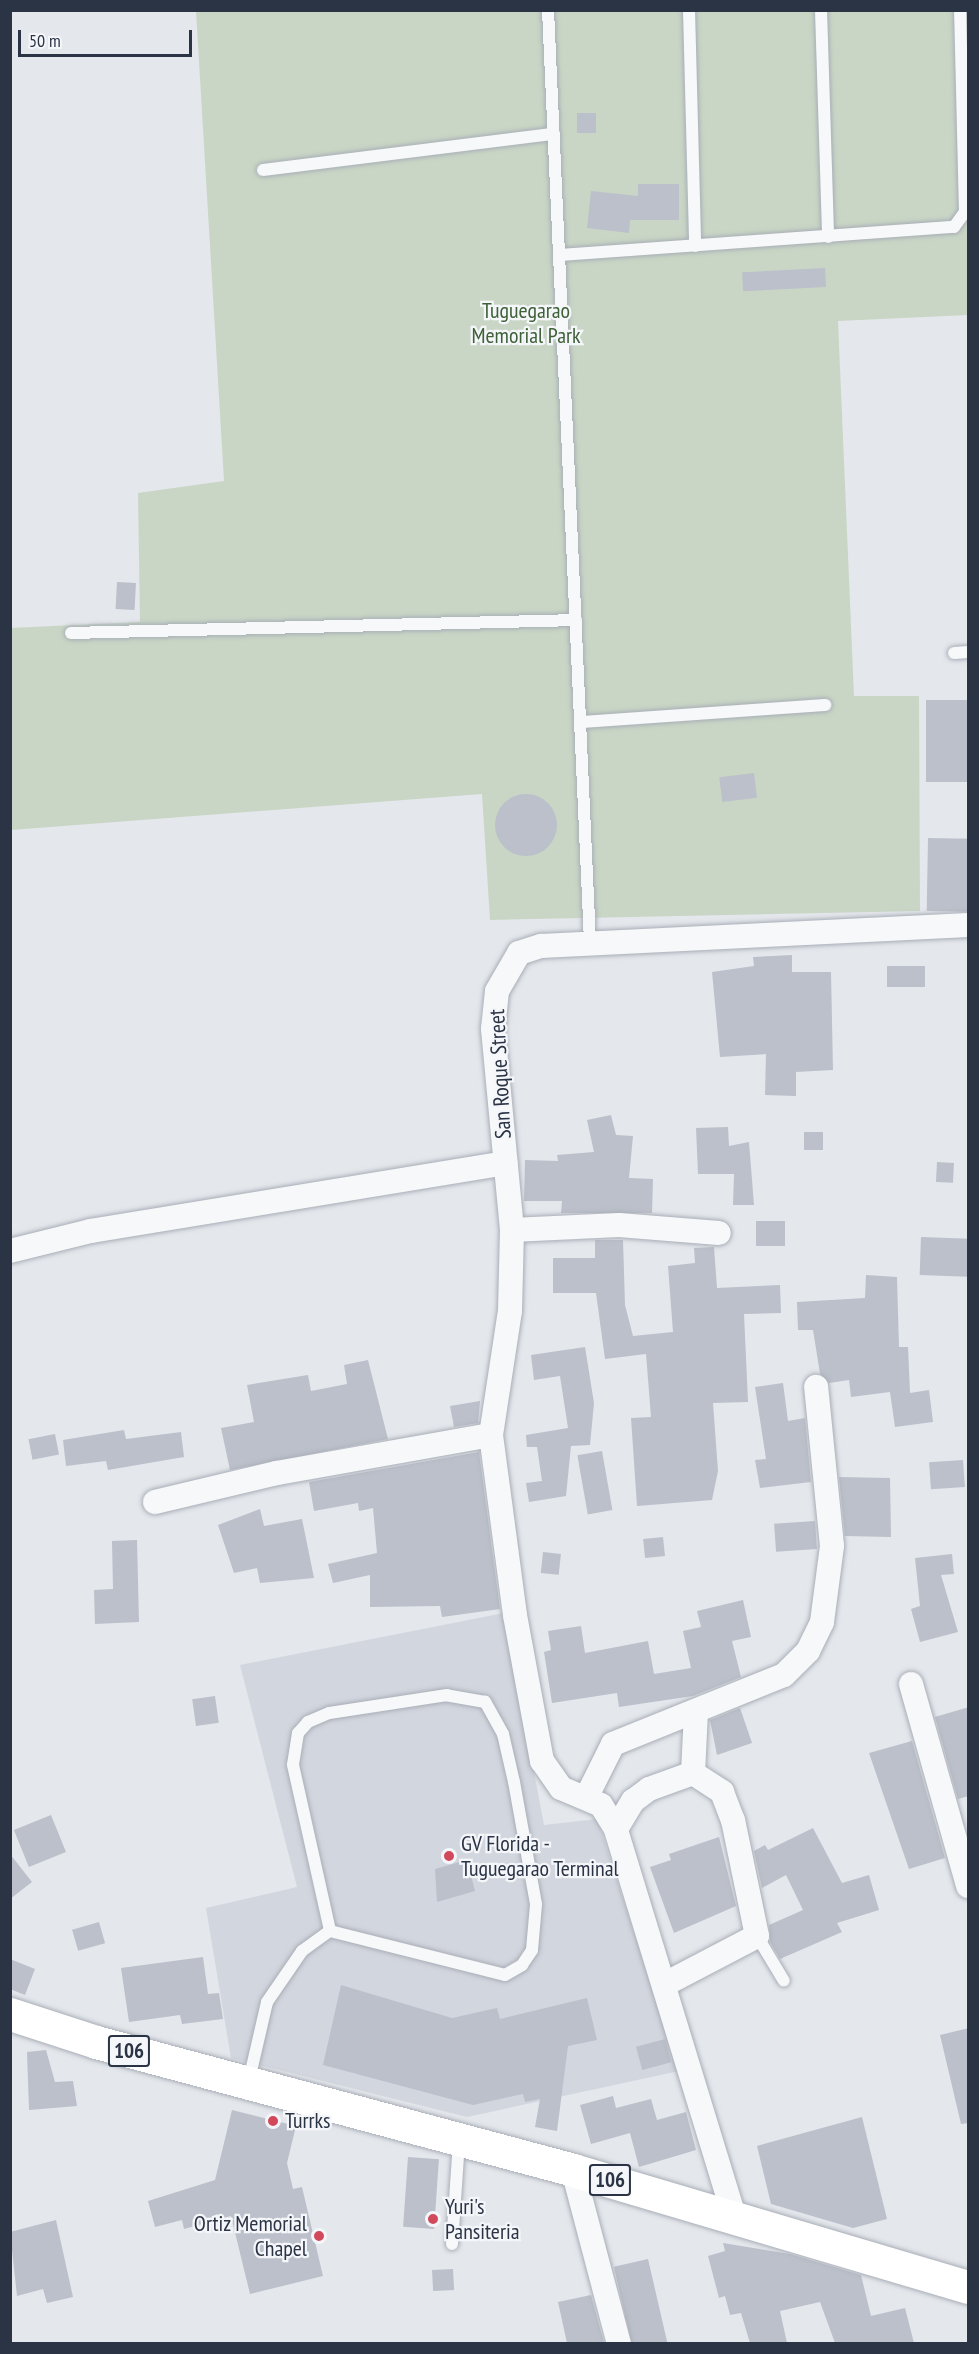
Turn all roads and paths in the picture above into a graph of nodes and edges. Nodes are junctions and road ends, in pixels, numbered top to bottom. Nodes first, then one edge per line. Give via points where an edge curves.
1 (548, 10) edge
2 (689, 10) edge
3 (821, 10) edge
4 (960, 10) edge
5 (554, 134) junction
6 (263, 170) dead end
7 (828, 237) junction
8 (695, 246) junction
9 (560, 255) junction
10 (576, 620) junction
11 (71, 633) dead end
12 (969, 652) edge
13 (954, 653) dead end
14 (825, 705) dead end
15 (581, 722) junction
16 (969, 925) edge
17 (590, 943) junction
18 (505, 1162) junction
19 (512, 1230) junction
20 (719, 1233) dead end
21 (10, 1251) edge
22 (816, 1388) dead end
23 (491, 1435) junction
24 (155, 1502) dead end
25 (911, 1684) dead end
26 (696, 1710) junction
27 (693, 1773) junction
28 (587, 1796) junction
29 (616, 1829) junction
30 (969, 1886) edge
31 (330, 1931) junction
32 (756, 1936) junction
33 (784, 1981) dead end
34 (667, 1983) junction
35 (10, 2014) edge
36 (249, 2084) junction
37 (459, 2141) junction
38 (573, 2170) junction
39 (734, 2216) junction
40 (452, 2244) dead end
41 (969, 2287) edge
42 (619, 2343) edge

1 - 5 lane
2 - 8 lane
3 - 7 lane
4 - 7 lane via 965,212 960,222 943,230
5 - 6 lane
5 - 9 lane
7 - 8 lane
8 - 9 lane
9 - 10 lane
10 - 11 lane
10 - 15 lane
12 - 13 lane
14 - 15 lane
15 - 17 lane
16 - 17 street, San Roque Street
17 - 18 street, San Roque Street via 519,953 497,992 493,1029
18 - 19 street, San Roque Street
18 - 21 street via 91,1231
19 - 20 street via 619,1225
19 - 23 street, San Roque Street via 510,1311
22 - 26 street via 832,1546 822,1622 808,1651 784,1675
23 - 24 street via 277,1473
23 - 28 street, San Roque Street via 515,1616 542,1761 561,1788
25 - 30 street
26 - 27 street
26 - 28 street via 613,1744
27 - 29 street via 650,1789 633,1801
27 - 32 street via 722,1792 743,1854
28 - 29 street via 602,1805
29 - 34 street
31 - 31 lane via 505,1975 522,1965 538,1931 536,1904 503,1734 485,1702 447,1695 341,1711 308,1722 298,1733 292,1750 294,1765
31 - 36 lane via 302,1951 267,2002
32 - 33 lane
32 - 34 street
34 - 39 street
35 - 36 highway, 106
36 - 37 highway, 106
37 - 38 highway, 106
37 - 40 lane
38 - 39 highway, 106
38 - 42 street
39 - 41 highway, 106

